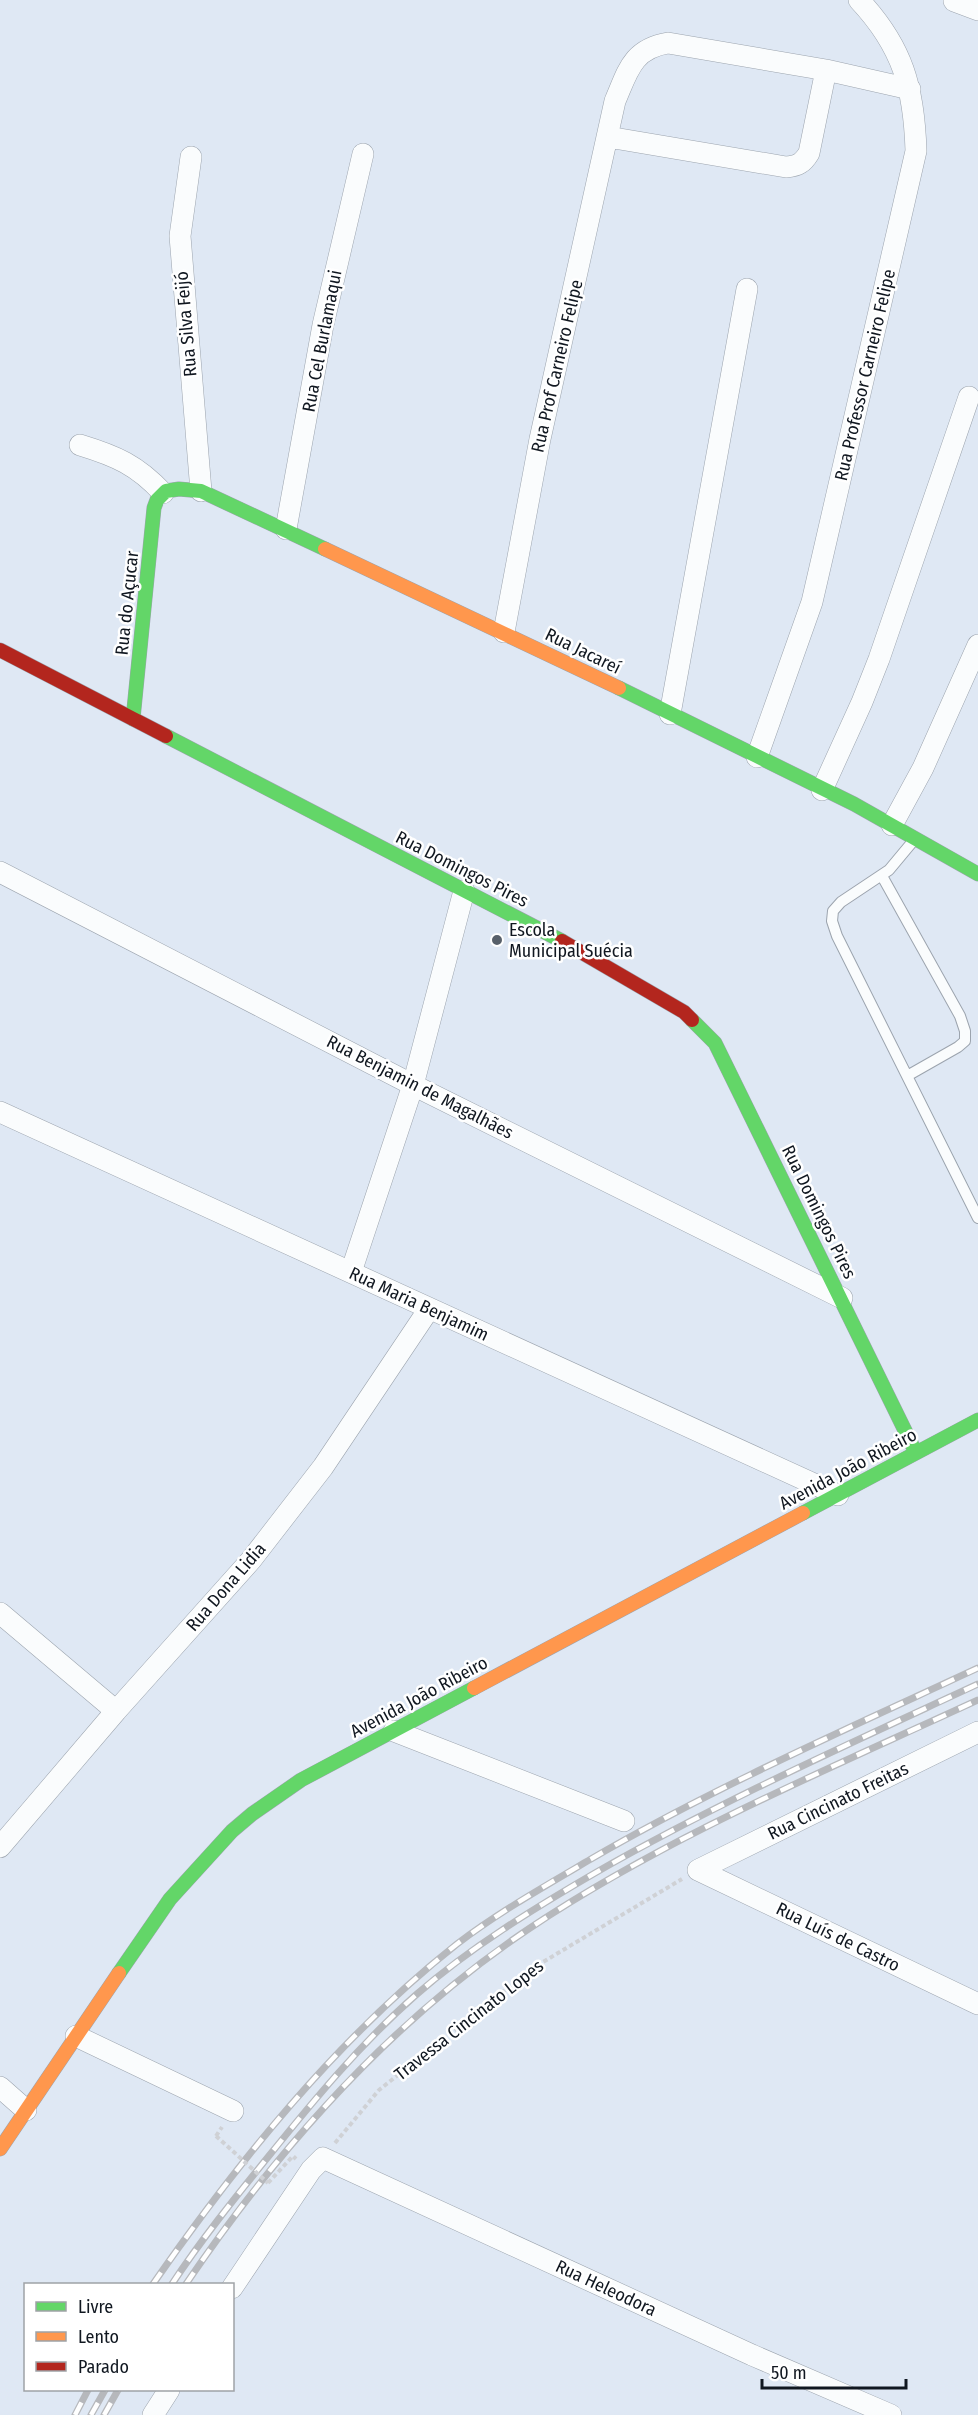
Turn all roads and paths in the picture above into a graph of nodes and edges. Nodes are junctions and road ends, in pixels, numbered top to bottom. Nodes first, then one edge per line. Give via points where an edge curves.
1 (859, 0) edge
2 (954, 1) edge
3 (978, 10) edge
4 (826, 70) junction
5 (910, 89) junction
6 (609, 137) junction
7 (363, 154) dead end
8 (191, 157) dead end
9 (747, 289) dead end
10 (969, 397) dead end
11 (80, 445) dead end
12 (201, 491) junction
13 (163, 493) junction
14 (286, 529) junction
15 (504, 633) junction
16 (978, 645) edge
17 (0, 650) edge
18 (670, 714) junction
19 (133, 719) junction
20 (757, 757) junction
21 (822, 790) junction
22 (892, 825) junction
23 (916, 838) junction
24 (0, 872) edge
25 (978, 874) edge
26 (882, 876) junction
27 (464, 891) junction
28 (907, 1076) junction
29 (413, 1085) junction
30 (0, 1112) edge
31 (978, 1218) edge
32 (351, 1272) junction
33 (842, 1298) junction
34 (429, 1310) junction
35 (978, 1420) edge
36 (916, 1453) junction
37 (838, 1495) junction
38 (0, 1613) edge
39 (116, 1711) junction
40 (394, 1731) junction
41 (978, 1732) edge
42 (624, 1821) dead end
43 (0, 1847) edge
44 (698, 1870) junction
45 (978, 2004) edge
46 (76, 2036) junction
47 (0, 2087) edge
48 (26, 2110) junction
49 (233, 2111) dead end
50 (216, 2136) dead end
51 (0, 2149) edge
52 (323, 2158) junction
53 (268, 2183) dead end
54 (234, 2285) edge
55 (168, 2391) edge
56 (153, 2415) edge
57 (891, 2415) edge

1 - 5 street, Rua Professor Carneiro Felipe via 896,49
2 - 3 street
4 - 5 street, Rua Prof Carneiro Felipe
4 - 6 street, Rua Prof Carneiro Felipe via 668,43 652,46 631,64 615,101
4 - 6 street via 809,153 796,166
5 - 20 street, Rua Professor Carneiro Felipe via 916,151 910,186 812,602
6 - 15 street, Rua Prof Carneiro Felipe via 540,439
7 - 14 street, Rua Cel Burlamaqui via 323,325
8 - 12 street, Rua Silva Feijó via 180,236
9 - 18 street
10 - 21 street via 879,659
11 - 13 street via 127,462
12 - 13 street, Rua Jacareí via 173,489
12 - 14 street, Rua Jacareí
13 - 19 street, Rua do Açucar via 154,508
14 - 15 street, Rua Jacareí
15 - 18 street, Rua Jacareí
16 - 22 street
17 - 19 street, Rua Domingos Pires
18 - 20 street, Rua Jacareí
19 - 27 street, Rua Domingos Pires
20 - 21 street, Rua Jacareí
21 - 22 street, Rua Jacareí
22 - 23 street, Rua Jacareí
23 - 25 street, Rua Jacareí
23 - 26 lane
24 - 29 street, Rua Benjamin de Magalhães
26 - 28 lane via 841,902 833,911 832,921
26 - 28 lane via 965,1031 965,1041 958,1047
27 - 29 street
27 - 33 street, Rua Domingos Pires via 589,955 684,1012 715,1043
28 - 31 lane
29 - 32 street
29 - 33 street, Rua Benjamin de Magalhães
30 - 32 street, Rua Maria Benjamim
32 - 34 street, Rua Maria Benjamim
33 - 36 street, Rua Domingos Pires
34 - 37 street, Rua Maria Benjamim
34 - 39 street, Rua Dona Lidia via 292,1508 251,1560
35 - 36 street, Avenida João Ribeiro
36 - 37 street, Avenida João Ribeiro
37 - 40 street, Avenida João Ribeiro
38 - 39 street
39 - 43 street, Rua Dona Lidia
40 - 42 street
40 - 46 street, Avenida João Ribeiro via 294,1785 232,1831 170,1899
41 - 44 street, Rua Cincinato Freitas
44 - 45 street, Rua Luís de Castro
44 - 52 path, Travessa Cincinato Lopes via 533,1968 379,2090
46 - 48 street, Avenida João Ribeiro
46 - 49 street
47 - 48 street
48 - 51 street, Avenida João Ribeiro
50 - 53 path, bridge
52 - 54 street
52 - 57 street, Rua Heleodora
55 - 56 street

